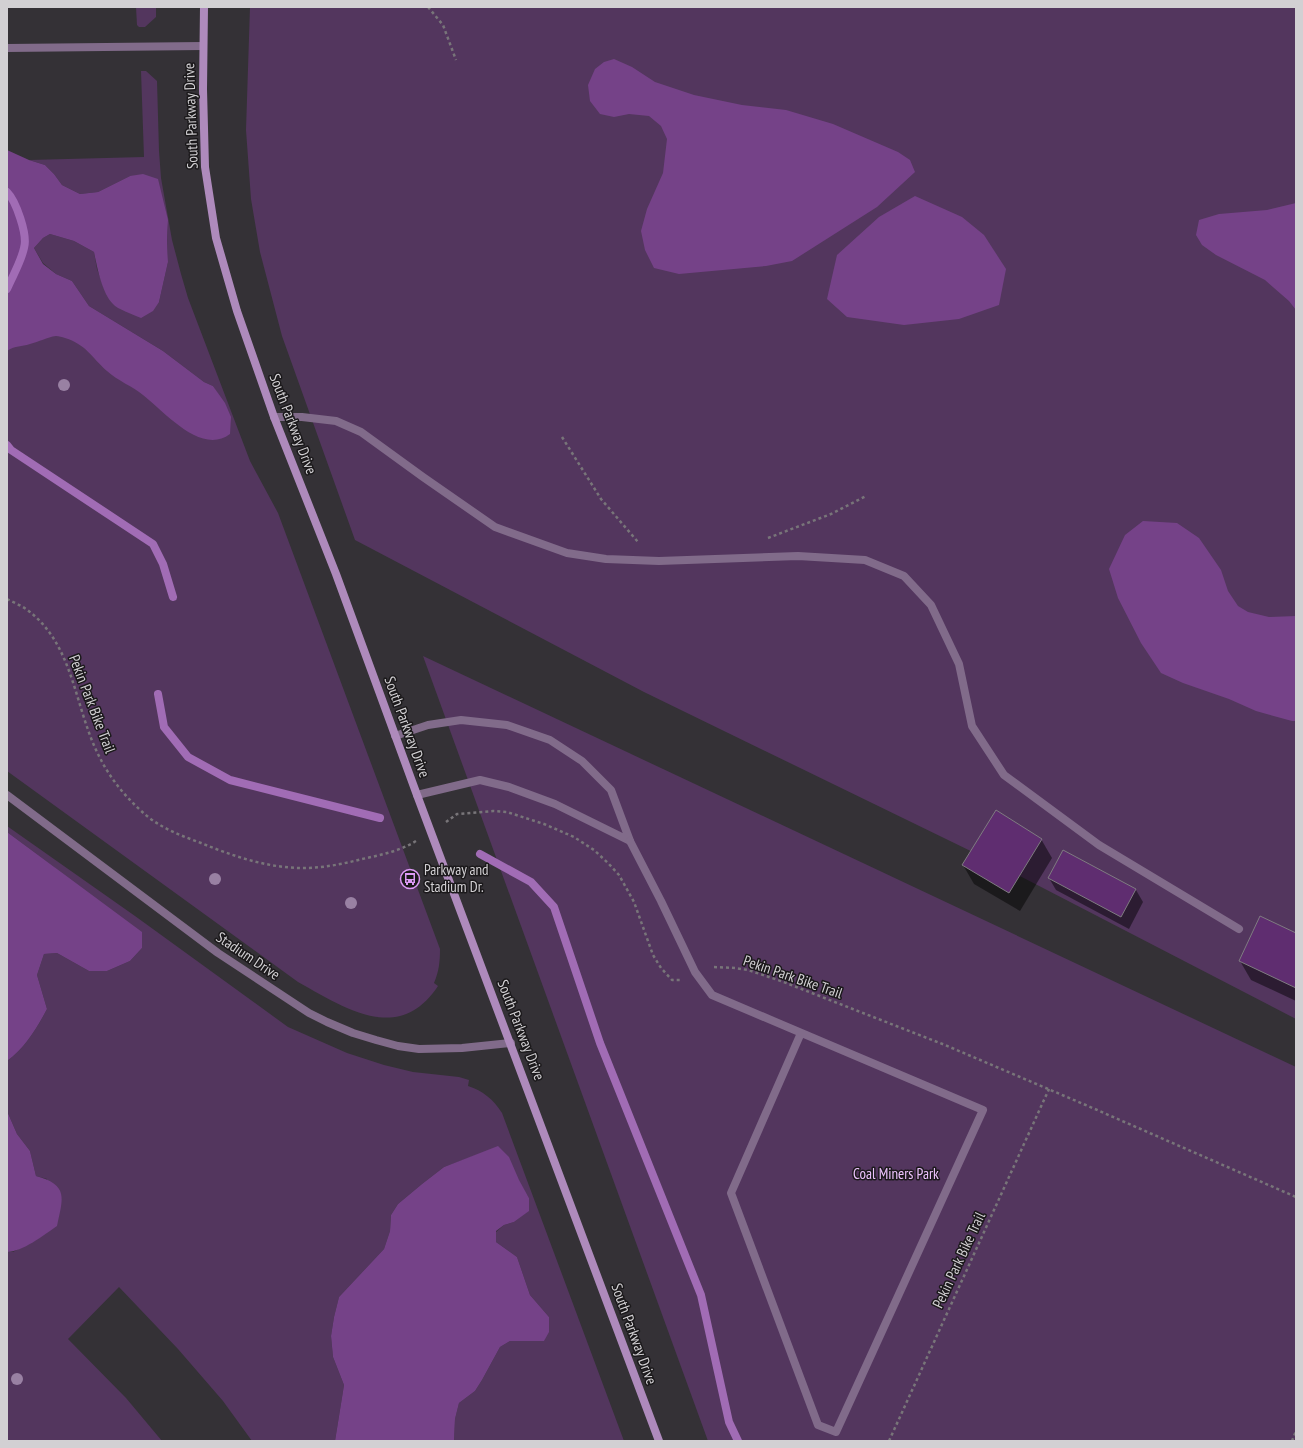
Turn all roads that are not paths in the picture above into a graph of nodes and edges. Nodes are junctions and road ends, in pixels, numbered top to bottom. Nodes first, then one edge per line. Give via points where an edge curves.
1 (204, 7) edge
2 (203, 46) junction
3 (7, 48) edge
4 (274, 417) junction
5 (395, 736) junction
6 (7, 795) edge
7 (417, 795) junction
8 (630, 841) junction
9 (1239, 929) dead end
10 (801, 1033) junction
11 (510, 1043) junction
12 (659, 1441) edge

1 - 2 main road, South Parkway Drive
2 - 3 street
2 - 4 main road, South Parkway Drive via 205,167 216,238 237,311
4 - 5 main road, South Parkway Drive via 336,574
4 - 9 street via 336,421 361,432 495,527 566,553 606,559 659,561 798,556 865,560 904,576 931,605 959,664 972,726 1004,775 1099,845
5 - 7 main road, South Parkway Drive
5 - 8 street via 428,725 461,720 507,725 550,740 582,761 611,790
6 - 11 street, Stadium Drive via 218,953 309,1013 327,1022 376,1040 418,1049
7 - 8 street via 480,780 509,787 555,804
7 - 11 main road, South Parkway Drive
8 - 10 street via 695,972 712,995
10 - 10 street via 731,1193 818,1425 836,1432 983,1110
11 - 12 main road, South Parkway Drive

